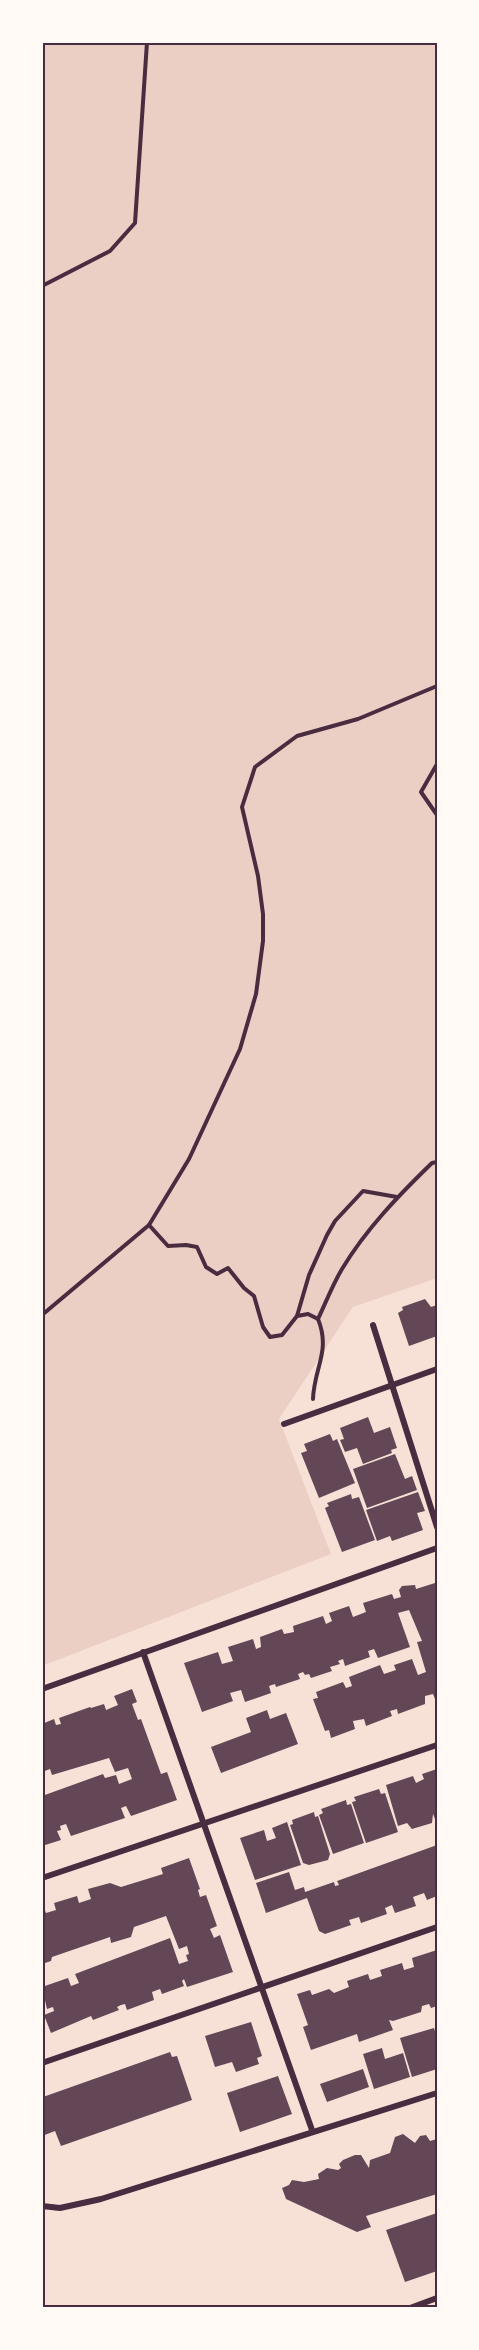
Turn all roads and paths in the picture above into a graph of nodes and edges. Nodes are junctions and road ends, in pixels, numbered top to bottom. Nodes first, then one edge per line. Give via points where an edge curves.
1 (147, 42) edge
2 (42, 286) edge
3 (437, 687) edge
4 (437, 764) edge
5 (437, 815) edge
6 (437, 1162) edge
7 (398, 1197) junction
8 (149, 1225) junction
9 (42, 1315) edge
10 (297, 1316) junction
11 (318, 1319) junction
12 (373, 1325) dead end
13 (437, 1369) edge
14 (392, 1384) junction
15 (314, 1413) junction
16 (284, 1424) dead end
17 (437, 1527) edge
18 (437, 1548) edge
19 (143, 1652) junction
20 (42, 1689) edge
21 (437, 1745) edge
22 (203, 1823) junction
23 (42, 1878) edge
24 (437, 1927) edge
25 (261, 1986) junction
26 (42, 2062) edge
27 (437, 2093) edge
28 (312, 2130) junction
29 (42, 2206) edge
30 (437, 2298) edge
31 (410, 2308) edge

1 - 2 path via 135,223 110,251
3 - 8 path via 358,719 297,736 255,767 242,807 263,914 255,994 240,1049 189,1160
4 - 5 path via 421,792
6 - 7 path
7 - 10 path via 363,1191 335,1221 309,1275
7 - 11 path via 342,1269
8 - 9 path
8 - 10 path via 168,1246 197,1247 206,1267 217,1274 228,1268 254,1296 270,1337 282,1335
10 - 11 path via 308,1314
11 - 15 path via 324,1334 313,1395
12 - 14 street
13 - 14 street
14 - 15 street
14 - 17 street
15 - 16 street
18 - 19 street
19 - 20 street
19 - 22 street
21 - 22 street
22 - 23 street
22 - 25 street
24 - 25 street
25 - 26 street
25 - 28 street
27 - 28 street
28 - 29 street via 101,2199 60,2208
30 - 31 street

